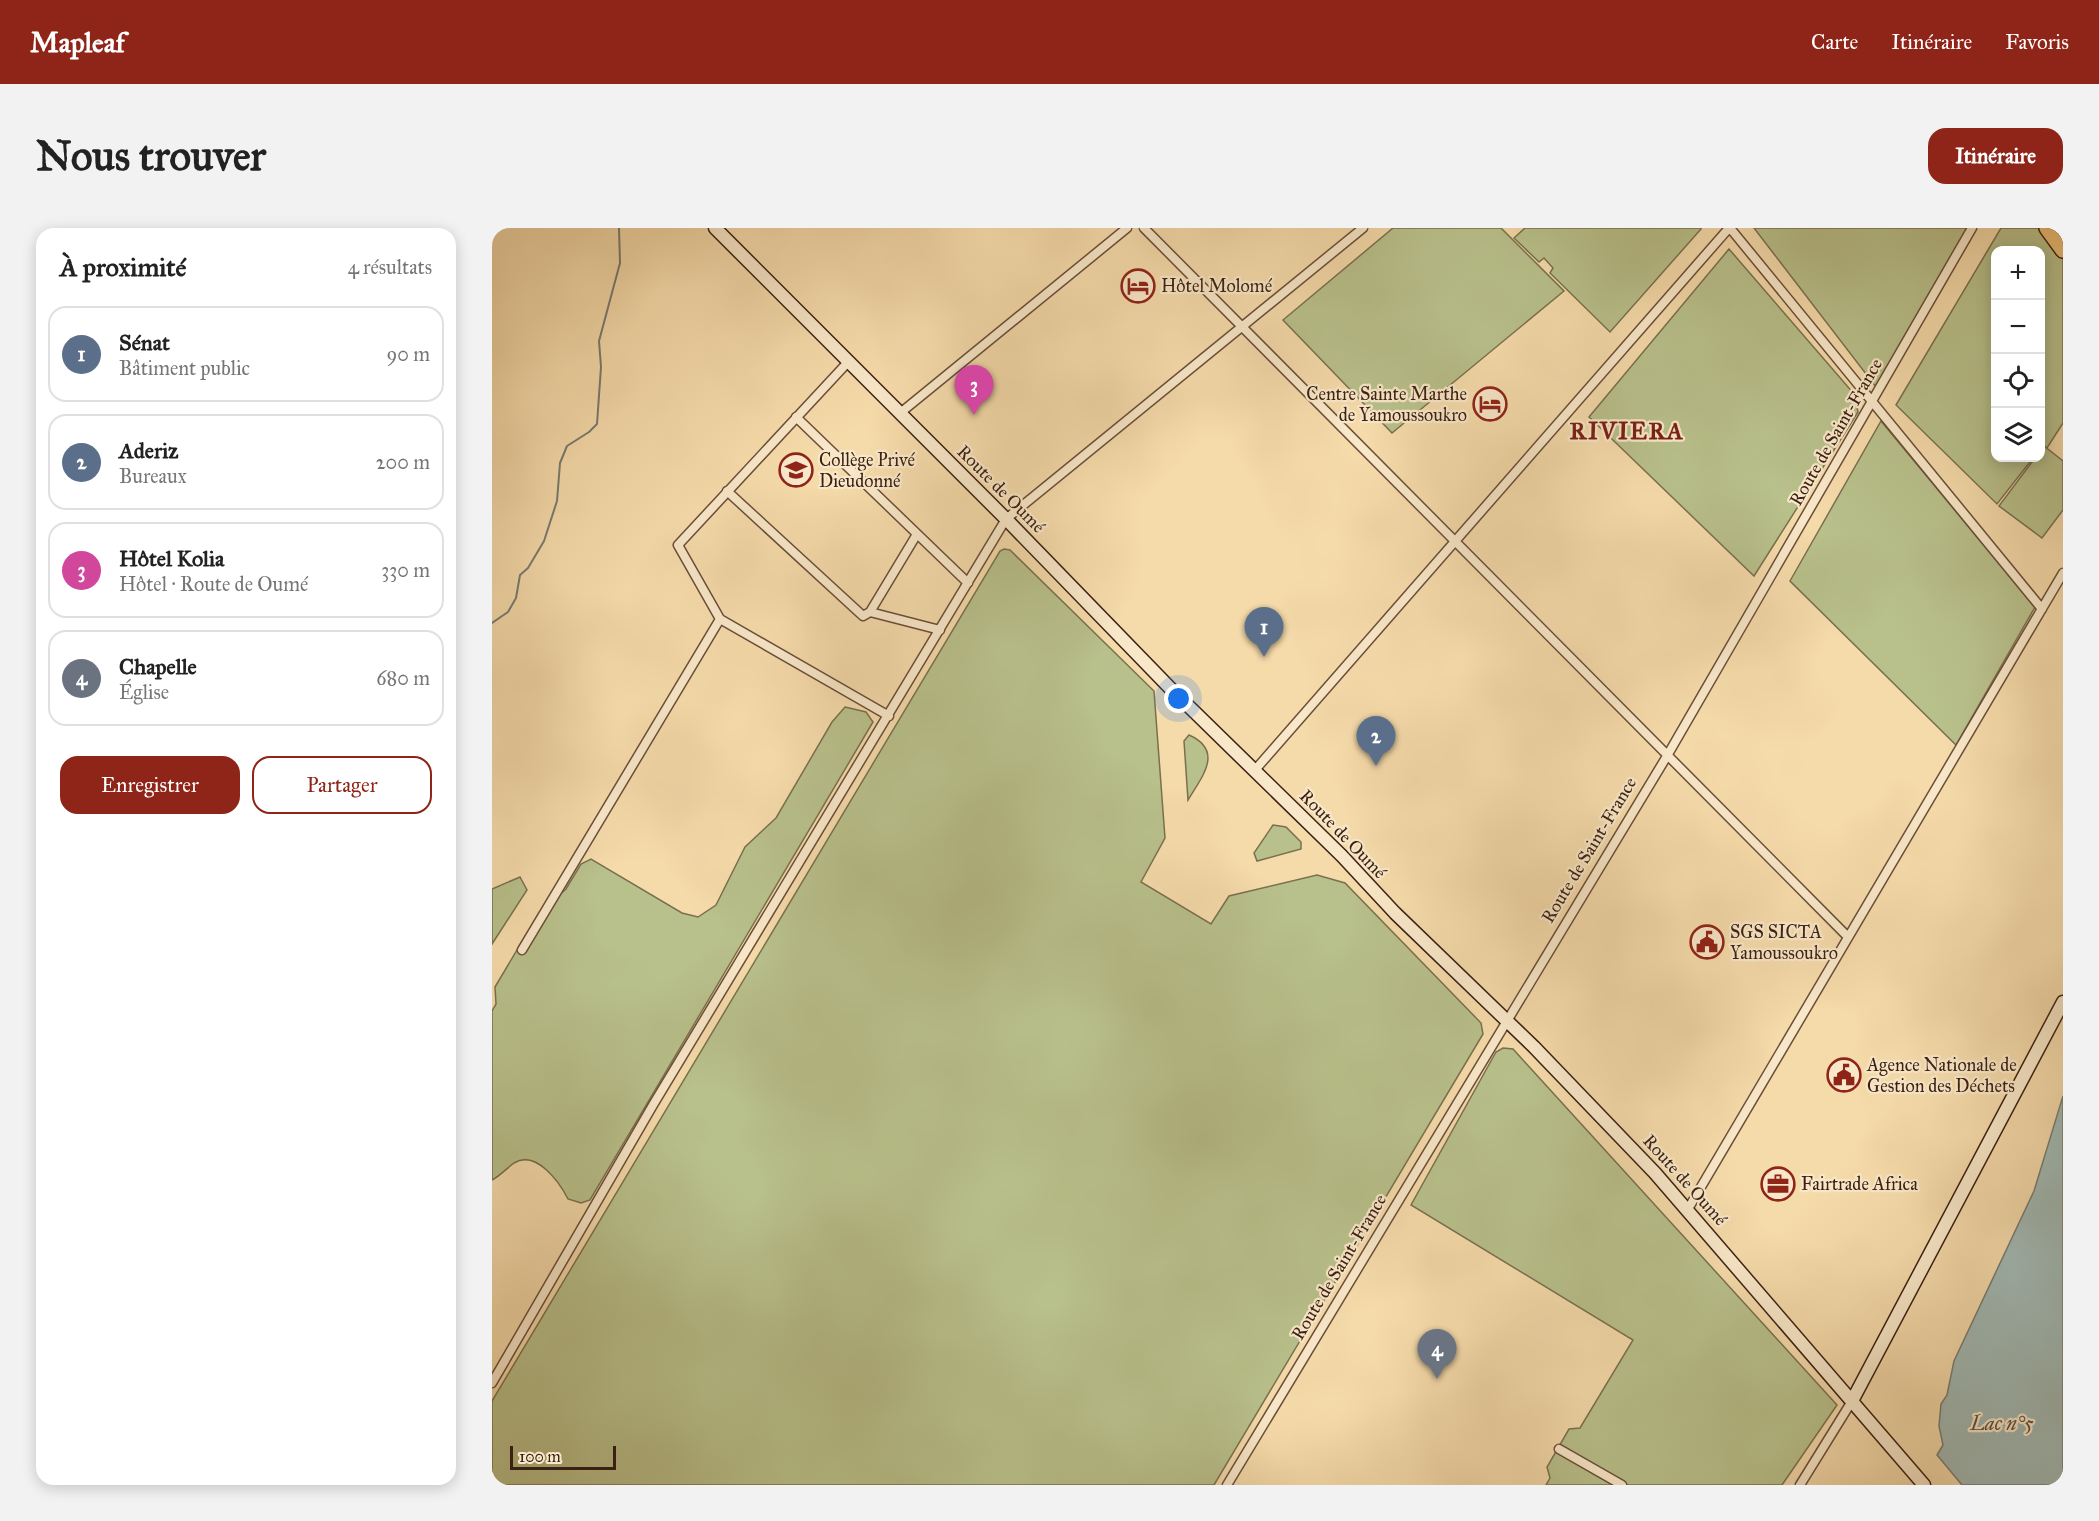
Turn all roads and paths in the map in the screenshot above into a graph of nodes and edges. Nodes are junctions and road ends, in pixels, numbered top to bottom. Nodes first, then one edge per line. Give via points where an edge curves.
1 (715, 228) edge
2 (1127, 228) edge
3 (1144, 228) edge
4 (1363, 228) edge
5 (1730, 228) edge
6 (1972, 228) edge
7 (2047, 228) edge
8 (2063, 250) edge
9 (1243, 327) junction
10 (849, 361) junction
11 (1873, 403) junction
12 (899, 414) junction
13 (796, 417) junction
14 (727, 490) junction
15 (1006, 519) junction
16 (917, 534) junction
17 (1456, 542) junction
18 (2063, 573) edge
19 (968, 583) junction
20 (2042, 609) junction
21 (870, 612) junction
22 (720, 619) junction
23 (940, 630) junction
24 (889, 716) junction
25 (1667, 756) junction
26 (1255, 770) junction
27 (1848, 937) junction
28 (522, 950) dead end
29 (2063, 1002) edge
30 (1506, 1019) junction
31 (1688, 1209) junction
32 (492, 1383) edge
33 (1852, 1401) junction
34 (1559, 1449) dead end
35 (1227, 1485) edge
36 (1622, 1485) edge
37 (1800, 1485) edge
38 (1924, 1485) edge

1 - 10 main road, Route de Oumé
2 - 12 street
3 - 9 street
4 - 9 street
5 - 11 street
5 - 17 street
6 - 11 street, Route de Saint-France
7 - 8 highway
9 - 15 street
9 - 17 street
10 - 12 main road, Route de Oumé
10 - 13 street
11 - 20 street
11 - 25 street, Route de Saint-France
12 - 15 main road, Route de Oumé
13 - 14 street
13 - 16 street
14 - 21 street via 863,616
14 - 22 street via 678,545
15 - 19 street
15 - 26 main road, Route de Oumé
16 - 19 street
16 - 21 street
17 - 25 street
17 - 26 street
18 - 20 street
19 - 23 street
20 - 27 street
21 - 23 street
22 - 24 street
22 - 28 street
23 - 24 street
24 - 32 street via 653,1105
25 - 27 street
25 - 30 street, Route de Saint-France
26 - 30 main road, Route de Oumé
27 - 31 street
29 - 33 main road
30 - 31 main road, Route de Oumé
30 - 35 street, Route de Saint-France
31 - 33 main road, Route de Oumé
33 - 37 street
33 - 38 main road, Route de Oumé
34 - 36 street

